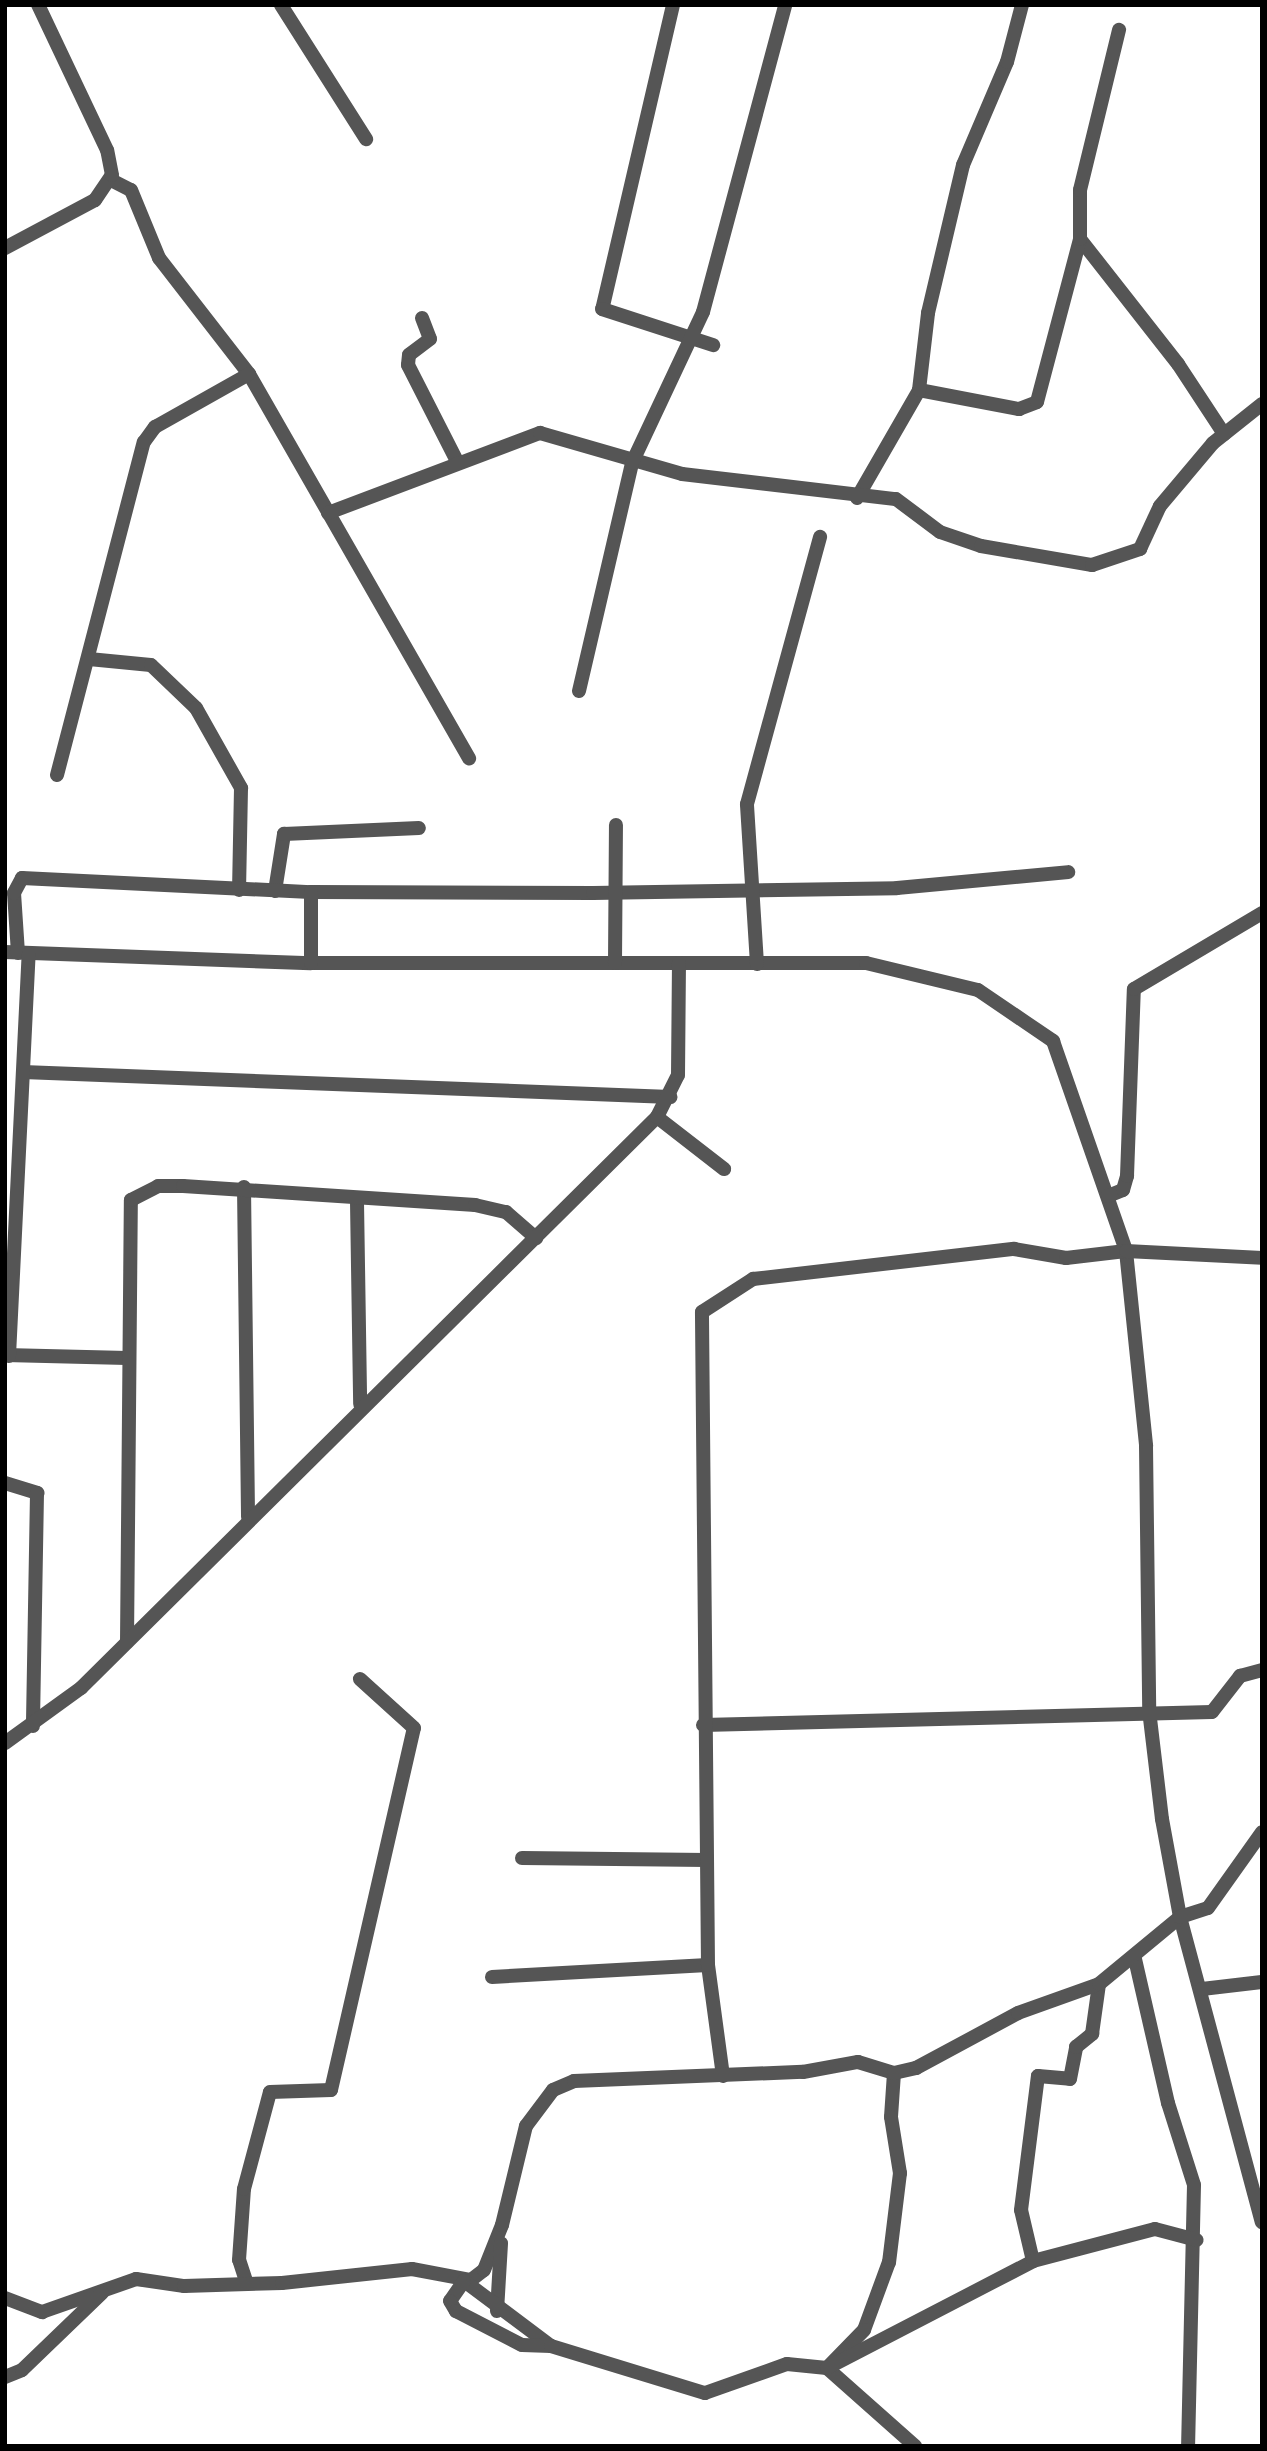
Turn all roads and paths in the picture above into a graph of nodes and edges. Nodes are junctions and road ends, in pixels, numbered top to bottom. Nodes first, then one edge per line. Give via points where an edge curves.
1 (38, 5) edge
2 (281, 5) edge
3 (673, 5) edge
4 (785, 5) edge
5 (1022, 5) edge
6 (1119, 30) dead end
7 (366, 139) dead end
8 (111, 180) junction
9 (1080, 239) junction
10 (5, 248) edge
11 (422, 318) dead end
12 (691, 339) junction
13 (713, 345) dead end
14 (249, 374) junction
15 (919, 390) junction
16 (1262, 404) edge
17 (1224, 434) junction
18 (457, 461) junction
19 (632, 463) junction
20 (856, 498) junction
21 (328, 513) junction
22 (820, 537) dead end
23 (89, 659) junction
24 (579, 691) dead end
25 (469, 758) dead end
26 (57, 775) dead end
27 (616, 825) dead end
28 (419, 828) dead end
29 (1068, 872) dead end
30 (750, 887) junction
31 (239, 890) junction
32 (275, 891) junction
33 (311, 892) junction
34 (614, 892) junction
35 (1262, 914) edge
36 (17, 953) edge
37 (310, 963) junction
38 (615, 963) junction
39 (678, 963) junction
40 (758, 964) junction
41 (23, 1072) junction
42 (671, 1097) junction
43 (657, 1117) junction
44 (724, 1169) dead end
45 (244, 1187) junction
46 (1108, 1196) junction
47 (357, 1202) junction
48 (536, 1238) junction
49 (1126, 1251) junction
50 (1262, 1258) edge
51 (7, 1355) edge
52 (127, 1358) junction
53 (360, 1404) junction
54 (5, 1483) edge
55 (248, 1517) junction
56 (127, 1642) junction
57 (1262, 1670) edge
58 (360, 1679) dead end
59 (1149, 1710) junction
60 (703, 1725) junction
61 (33, 1726) junction
62 (5, 1743) edge
63 (1262, 1832) edge
64 (522, 1857) dead end
65 (707, 1860) junction
66 (1180, 1917) junction
67 (1135, 1959) junction
68 (708, 1965) junction
69 (492, 1977) dead end
70 (1262, 1982) edge
71 (1099, 1984) junction
72 (1202, 1989) junction
73 (894, 2074) junction
74 (723, 2076) junction
75 (1262, 2222) edge
76 (502, 2225) junction
77 (1197, 2240) junction
78 (1033, 2261) junction
79 (246, 2281) junction
80 (464, 2281) junction
81 (106, 2290) junction
82 (5, 2298) edge
83 (497, 2311) junction
84 (551, 2346) junction
85 (827, 2368) junction
86 (5, 2377) edge
87 (915, 2446) edge
88 (1188, 2446) edge

1 - 8 street via 107,150
2 - 7 street
3 - 12 street via 602,309
4 - 12 street
5 - 15 street via 1007,62 963,165 928,313
6 - 9 street via 1080,190
8 - 10 street via 83,208
8 - 14 street via 131,190 159,258
9 - 15 street via 1037,402 1019,409
9 - 17 street via 1178,364
11 - 18 street via 430,339 409,355 408,365
12 - 13 street
12 - 19 street
14 - 21 street
14 - 23 street via 155,427 144,442
15 - 20 street
16 - 17 street
17 - 20 street via 1160,506 1140,549 1115,562 1021,557 940,532 896,499
18 - 19 street via 540,433
18 - 21 street
19 - 20 street
19 - 24 street
21 - 25 street
22 - 30 street via 747,804
23 - 26 street
23 - 31 street via 151,665 196,708 241,788
27 - 34 street
28 - 32 street via 284,834
29 - 30 street via 897,888
30 - 34 street
30 - 40 street
31 - 32 street
31 - 36 street via 22,878 14,893
32 - 33 street
33 - 34 street
33 - 37 street
34 - 38 street
35 - 46 street via 1135,987 1127,1176 1123,1190
36 - 37 street
36 - 41 street
37 - 38 street
38 - 39 street
39 - 40 street
39 - 42 street via 680,1059
40 - 46 street via 866,963 978,990 1032,1022 1063,1057
41 - 42 street
41 - 51 street
42 - 43 street
43 - 44 street
43 - 48 street
45 - 47 street
45 - 52 street via 158,1186 131,1200
45 - 55 street
46 - 49 street
47 - 48 street via 493,1207
47 - 53 street
48 - 53 street
49 - 50 street
49 - 59 street via 1146,1446
49 - 60 street via 1066,1258 1014,1250 753,1279 707,1304 700,1322
51 - 52 street
52 - 56 street
53 - 55 street
54 - 61 street via 37,1493
55 - 56 street
56 - 61 street
57 - 59 street via 1240,1676 1212,1712
58 - 79 street via 414,1728 331,2090 270,2092 244,2189 239,2260
59 - 60 street
59 - 66 street
60 - 65 street
61 - 62 street
63 - 66 street via 1208,1908
64 - 65 street
65 - 68 street
66 - 67 street
66 - 72 street
67 - 71 street
67 - 77 street via 1168,2103 1194,2185
68 - 69 street
68 - 74 street
70 - 72 street
71 - 73 street via 1018,2012 935,2060
71 - 78 street via 1092,2034 1076,2047 1070,2079 1038,2076 1021,2210
72 - 75 street
73 - 74 street via 858,2062
73 - 85 street via 891,2117 900,2173 889,2262 864,2330
74 - 76 street via 574,2081 553,2090 526,2126
76 - 80 street via 484,2270
76 - 83 street
77 - 78 street via 1155,2229
77 - 88 street
78 - 85 street
79 - 80 street via 282,2283 412,2269
79 - 81 street via 184,2286 136,2279
80 - 83 street
80 - 84 street via 450,2301 456,2311 522,2345
81 - 82 street via 42,2312
81 - 86 street via 22,2370
83 - 84 street
84 - 85 street via 690,2392 787,2364
85 - 87 street

